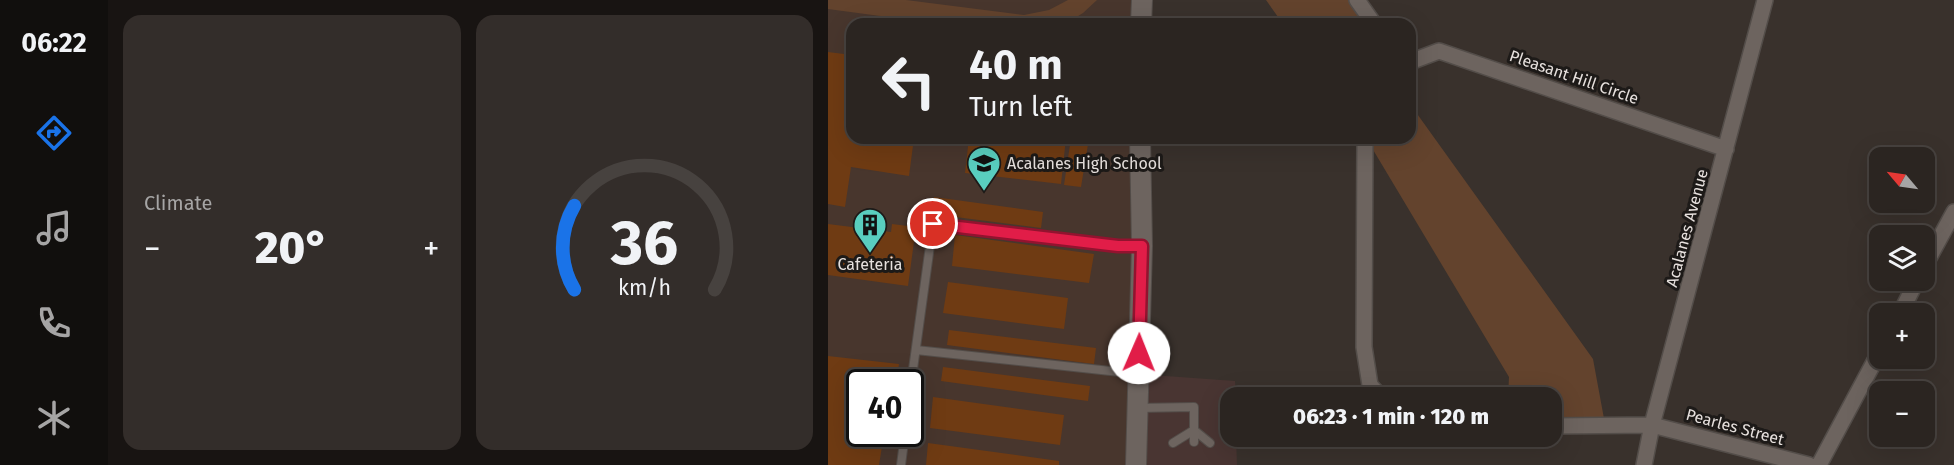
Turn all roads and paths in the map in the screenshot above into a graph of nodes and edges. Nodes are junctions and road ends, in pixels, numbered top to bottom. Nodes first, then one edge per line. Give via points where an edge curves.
1 (1142, 0) edge
2 (1357, 0) edge
3 (1765, 0) edge
4 (1141, 18) edge
5 (1370, 18) edge
6 (1416, 60) edge
7 (1140, 144) edge
8 (1365, 144) edge
9 (1726, 148) junction
10 (1954, 212) edge
11 (1142, 246) junction
12 (1935, 247) edge
13 (916, 350) junction
14 (913, 369) edge
15 (1870, 369) edge
16 (1138, 374) junction
17 (1372, 387) edge
18 (1137, 408) junction
19 (1652, 425) junction
20 (1562, 426) edge
21 (1194, 430) junction
22 (1194, 442) dead end
23 (1173, 443) dead end
24 (1210, 443) dead end
25 (903, 447) edge
26 (900, 465) edge
27 (1136, 465) edge
28 (1644, 465) edge
29 (1809, 465) edge
30 (1819, 465) edge

1 - 4 street
2 - 5 street
3 - 9 street, Acalanes Avenue
6 - 9 street, Pleasant Hill Circle via 1439,51
7 - 11 street
8 - 17 street via 1364,346
9 - 19 street, Acalanes Avenue
10 - 12 street
11 - 13 lane via 933,224
11 - 16 street
13 - 14 lane
13 - 16 lane
15 - 30 street
16 - 18 street
18 - 21 lane via 1194,407
18 - 27 street
19 - 20 street
19 - 28 street, Acalanes Avenue
19 - 29 street, Pearles Street
21 - 22 lane
21 - 23 lane
21 - 24 lane
25 - 26 lane

